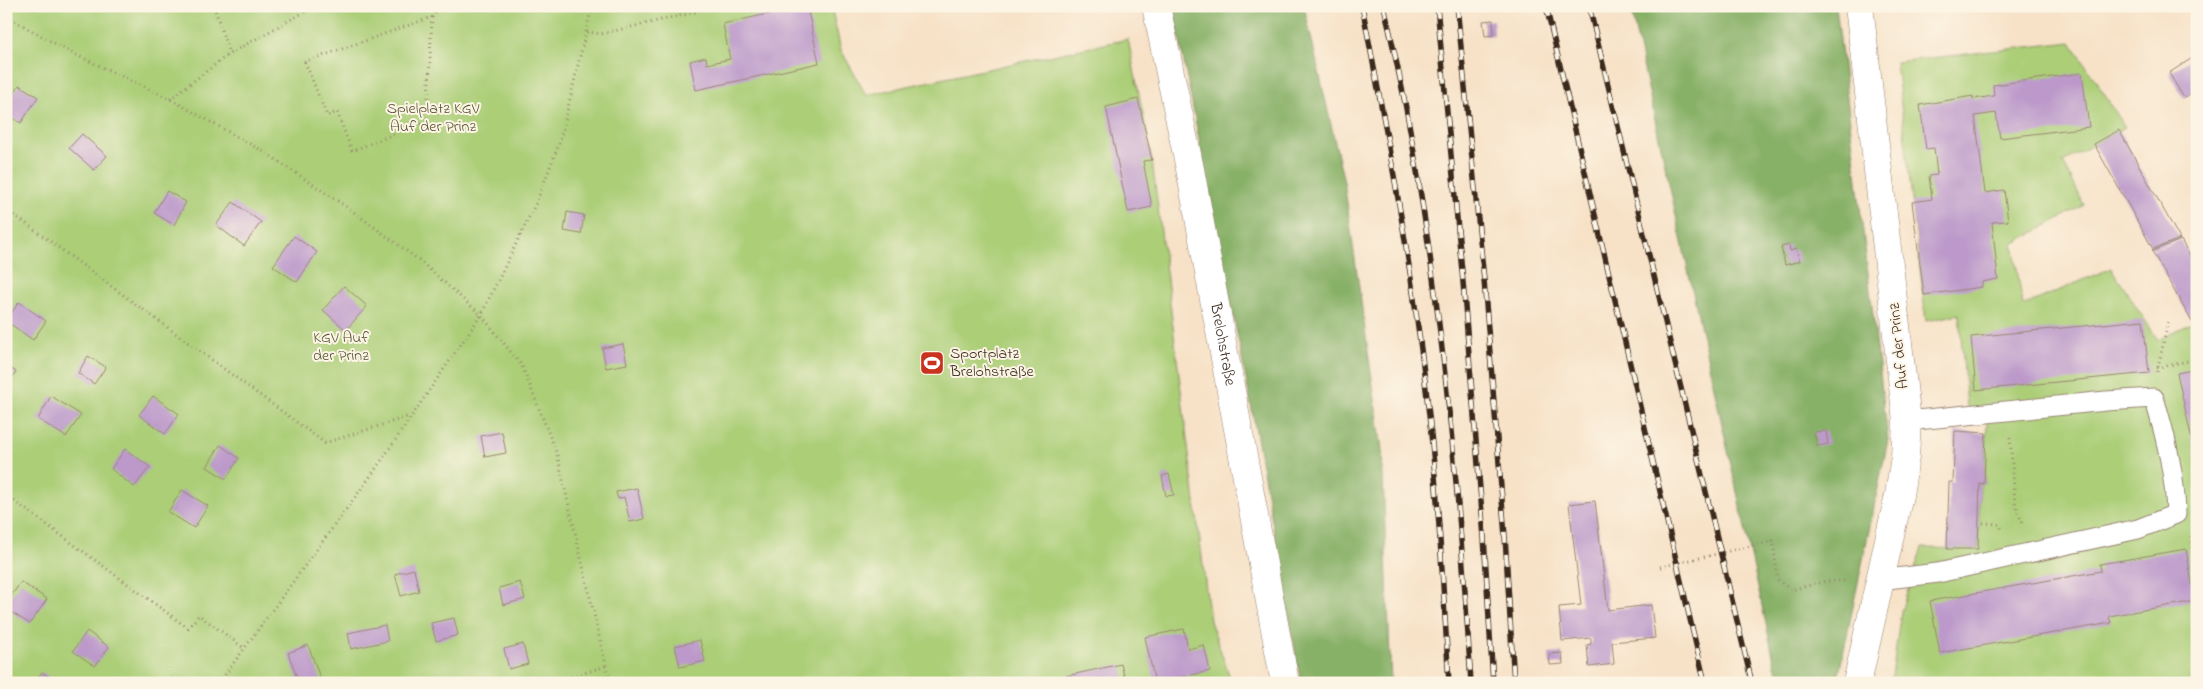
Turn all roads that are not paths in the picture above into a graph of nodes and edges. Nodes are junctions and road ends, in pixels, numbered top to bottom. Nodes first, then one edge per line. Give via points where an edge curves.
1 (1156, 6) edge
2 (1859, 6) edge
3 (1907, 421) junction
4 (1879, 580) junction
5 (1285, 683) edge
6 (1857, 683) edge

1 - 5 street, Brelohstraße via 1190,169
2 - 3 street, Auf der Prinz
3 - 4 street, Auf der Prinz via 1906,457
3 - 4 lane via 2154,398 2175,486 2176,514 2138,528 1938,573
4 - 6 street, Auf der Prinz

